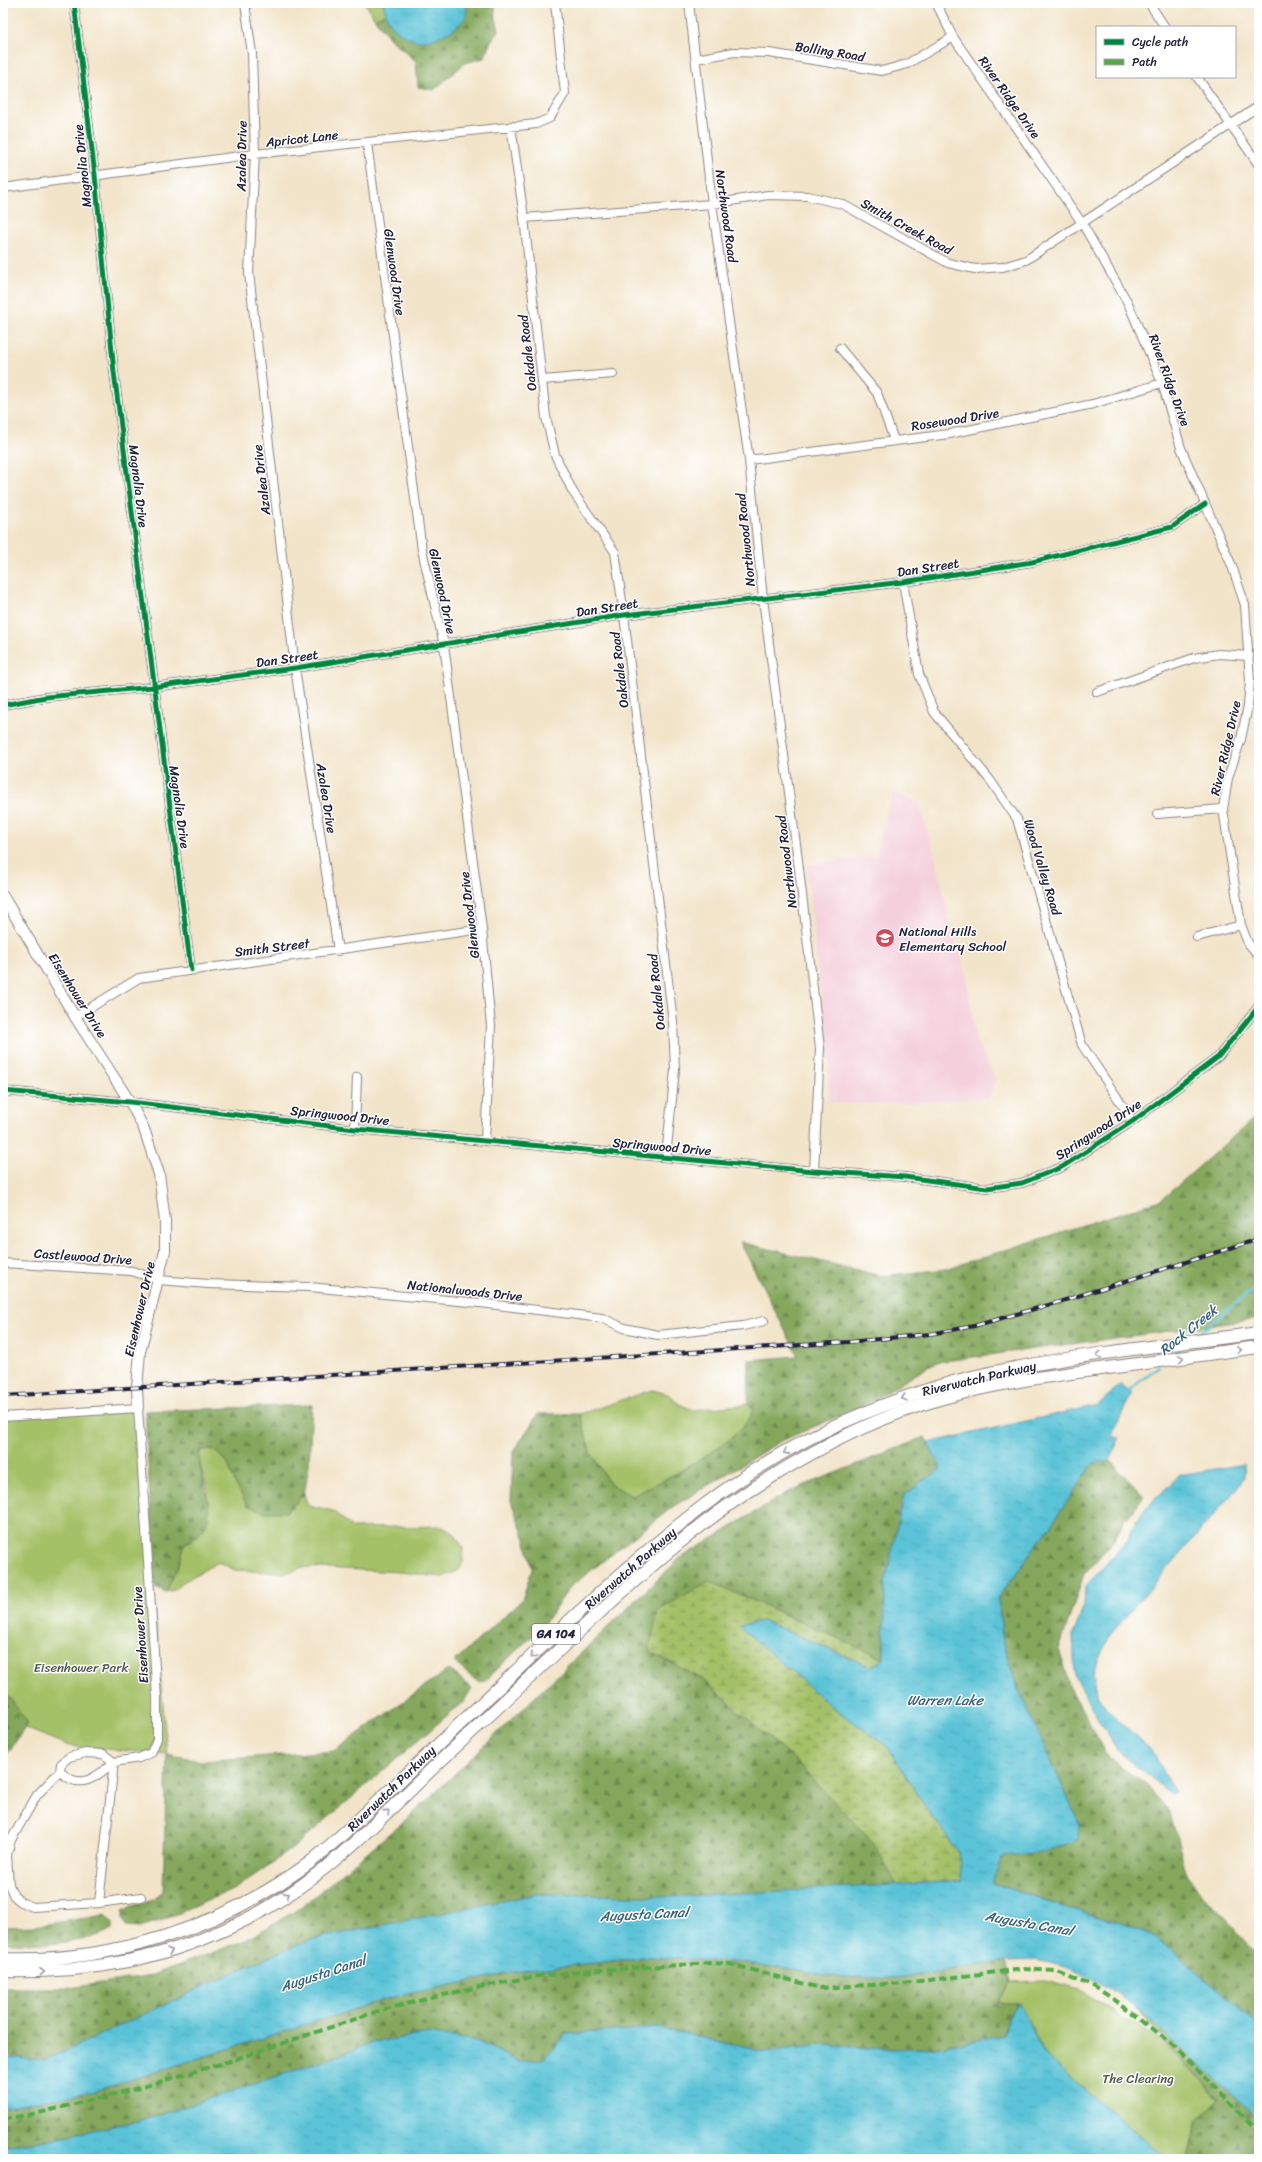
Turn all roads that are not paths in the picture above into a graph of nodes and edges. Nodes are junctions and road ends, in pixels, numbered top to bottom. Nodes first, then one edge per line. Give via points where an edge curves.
1 (74, 3) edge
2 (246, 3) edge
3 (555, 3) edge
4 (689, 3) edge
5 (936, 3) edge
6 (1149, 3) edge
7 (1164, 26) edge
8 (953, 37) junction
9 (696, 59) junction
10 (1198, 78) edge
11 (1259, 106) edge
12 (1231, 125) junction
13 (511, 126) junction
14 (367, 144) junction
15 (255, 154) junction
16 (1259, 165) edge
17 (95, 175) junction
18 (3, 188) edge
19 (712, 204) junction
20 (524, 218) junction
21 (1082, 223) junction
22 (840, 348) dead end
23 (613, 374) dead end
24 (543, 380) junction
25 (1162, 383) junction
26 (894, 440) junction
27 (749, 460) junction
28 (1205, 504) junction
29 (903, 582) junction
30 (763, 599) junction
31 (624, 615) junction
32 (444, 645) junction
33 (1249, 656) junction
34 (295, 668) junction
35 (153, 687) junction
36 (1097, 692) dead end
37 (3, 705) edge
38 (1223, 808) junction
39 (1157, 814) dead end
40 (3, 896) edge
41 (1241, 925) junction
42 (482, 929) junction
43 (1197, 937) dead end
44 (338, 951) junction
45 (1259, 956) edge
46 (190, 970) junction
47 (1259, 1006) edge
48 (75, 1017) junction
49 (357, 1077) dead end
50 (3, 1091) edge
51 (130, 1102) junction
52 (1133, 1121) junction
53 (355, 1128) junction
54 (485, 1140) junction
55 (666, 1157) junction
56 (814, 1171) junction
57 (3, 1263) edge
58 (159, 1280) junction
59 (764, 1320) dead end
60 (1259, 1333) edge
61 (1259, 1347) edge
62 (138, 1408) junction
63 (3, 1417) edge
64 (114, 1762) junction
65 (60, 1771) junction
66 (141, 1897) dead end
67 (99, 1903) junction
68 (3, 1959) edge
69 (3, 1971) edge

1 - 17 street, Magnolia Drive
2 - 15 street, Azalea Drive via 252,54
3 - 13 street, Apricot Lane via 565,93 550,118 536,124
4 - 9 street, Northwood Road
5 - 8 street, River Ridge Drive
6 - 7 street
8 - 9 street, Bolling Road via 907,64 882,71 769,53 734,52
8 - 21 street, River Ridge Drive
9 - 19 street, Northwood Road
10 - 12 street
11 - 12 street, Smith Creek Road
12 - 16 street
12 - 21 street, Smith Creek Road
13 - 14 street, Apricot Lane
13 - 20 street, Oakdale Road
14 - 15 street, Apricot Lane
14 - 32 street, Glenwood Drive via 422,550
15 - 17 street, Apricot Lane
15 - 34 street, Azalea Drive via 249,273
17 - 18 street, Apricot Lane
17 - 35 street, Magnolia Drive via 114,372
19 - 20 street, Smith Creek Road
19 - 21 street, Smith Creek Road via 768,195 808,196 842,204 948,263 975,269 1003,267 1026,260
19 - 27 street, Northwood Road
20 - 24 street, Oakdale Road
21 - 25 street, River Ridge Drive via 1128,303
22 - 26 street via 877,393
23 - 24 street
24 - 31 street, Oakdale Road via 546,417 555,455 573,492 615,552
25 - 26 street, Rosewood Drive via 1093,404 1002,424 949,434
25 - 28 street, River Ridge Drive via 1181,448
26 - 27 street, Rosewood Drive
27 - 30 street, Northwood Road
28 - 29 street, Dan Street via 1172,527 1149,534 1032,562
28 - 33 street, River Ridge Drive via 1232,566 1245,605
29 - 30 street, Dan Street
29 - 52 street, Wood Valley Road via 919,674 934,712 990,780 1017,819 1082,1045
30 - 31 street, Dan Street
30 - 56 street, Northwood Road via 798,852 820,1048
31 - 32 street, Dan Street
31 - 55 street, Oakdale Road via 673,1022 675,1070
32 - 34 street, Dan Street
32 - 42 street, Glenwood Drive
33 - 36 street via 1219,654 1194,658
33 - 38 street, River Ridge Drive via 1248,706 1241,739 1228,778
34 - 35 street, Dan Street
34 - 44 street, Azalea Drive
35 - 37 street, Dan Street via 46,697
35 - 46 street, Magnolia Drive
38 - 39 street, River Ridge Drive
38 - 41 street, River Ridge Drive
40 - 48 street, Eisenhower Drive
41 - 43 street
41 - 45 street, River Ridge Drive via 1248,943
42 - 44 street, Smith Street
42 - 54 street, Glenwood Drive via 491,1026
44 - 46 street, Smith Street
46 - 48 street, Smith Street via 139,978
47 - 52 street, Springwood Drive via 1218,1057
48 - 51 street, Eisenhower Drive
49 - 53 street
50 - 51 street, Springwood Drive
51 - 53 street, Springwood Drive
51 - 58 street, Eisenhower Drive via 144,1129 159,1174 165,1221 165,1251
52 - 56 street, Springwood Drive via 1062,1167 1022,1183 987,1188 905,1177
53 - 54 street, Springwood Drive
54 - 55 street, Springwood Drive
55 - 56 street, Springwood Drive
57 - 58 street, Castlewood Drive via 132,1271
58 - 59 street, Nationalwoods Drive via 309,1287 480,1303 602,1318 624,1328 658,1335 743,1326
58 - 62 street, Eisenhower Drive via 140,1352
60 -> 68 main road, Riverwatch Parkway / GA 104 via 1003,1370 904,1398 803,1442 751,1470 635,1560 309,1864 268,1890 176,1935 138,1945 31,1960
69 -> 61 main road, Riverwatch Parkway / GA 104 via 41,1972 91,1968 168,1951 252,1917 288,1895 338,1859 500,1704 659,1558 765,1480 814,1452 882,1419 944,1398 1064,1373
62 - 63 street
62 - 64 street, Eisenhower Drive via 158,1739 151,1753 139,1758
64 - 65 street via 83,1782 71,1781
64 - 65 street via 103,1754 86,1753 69,1757 61,1764
64 - 67 street
65 - 67 street via 37,1795 11,1840 7,1855 9,1885 14,1896 33,1907
66 - 67 street

